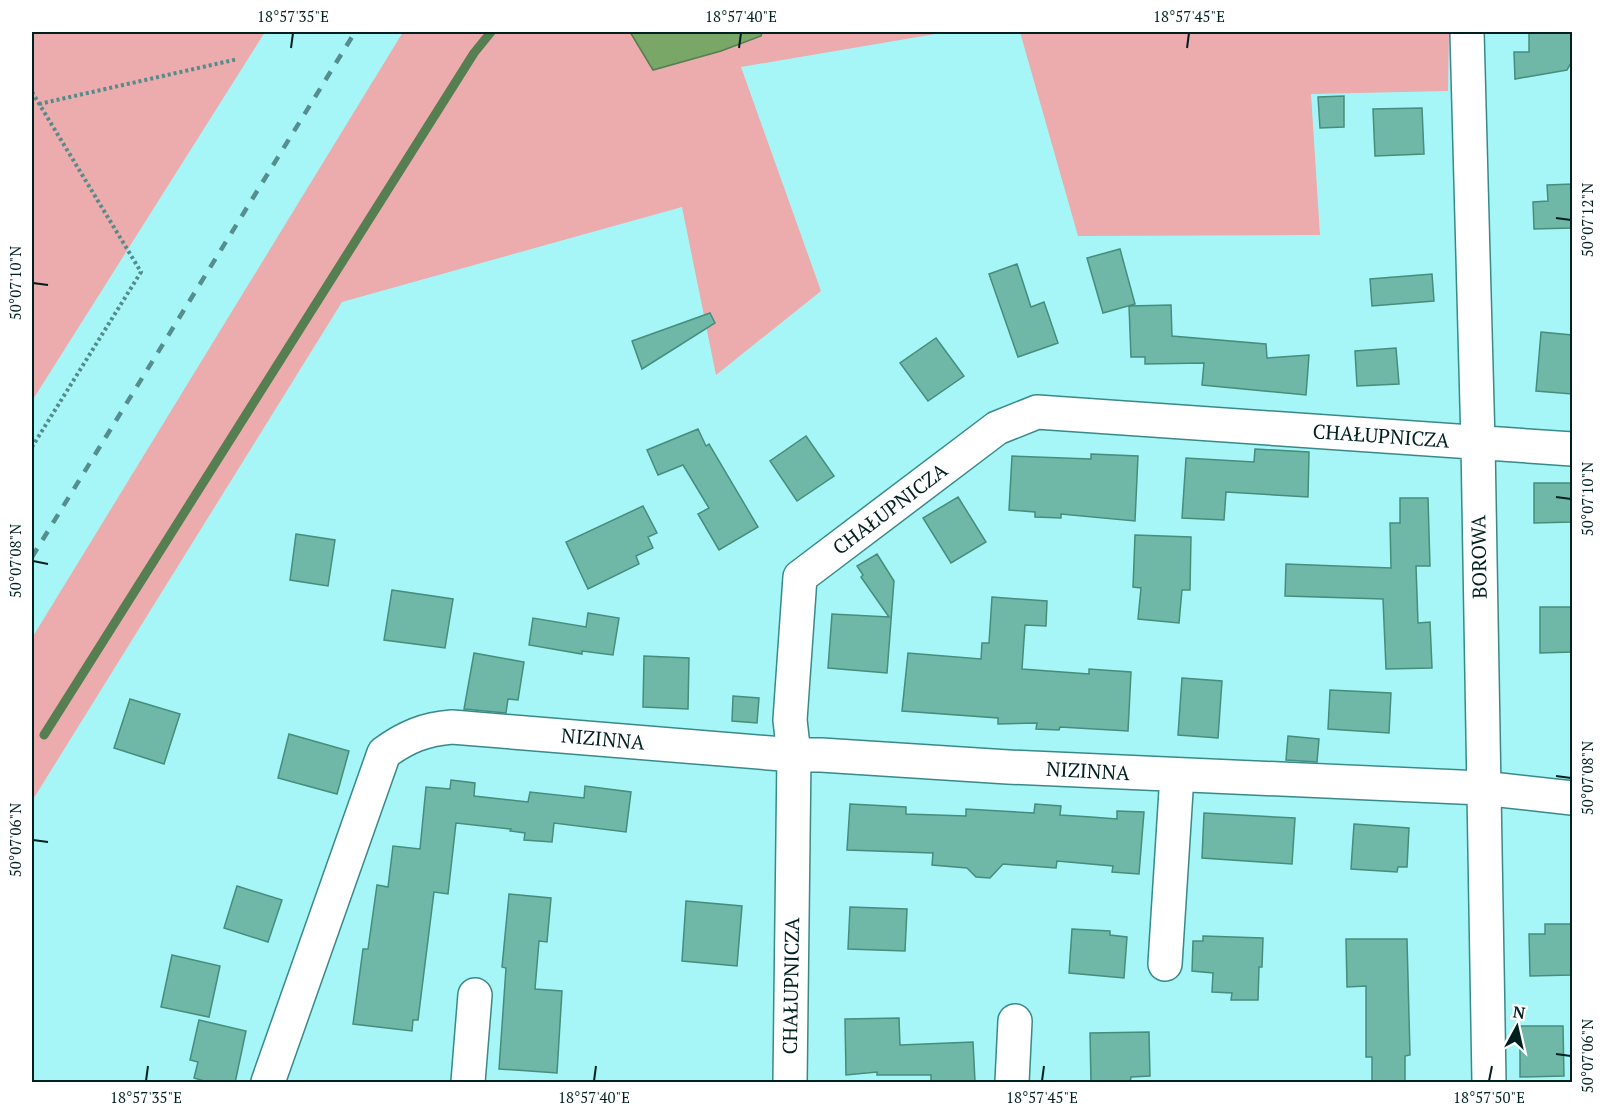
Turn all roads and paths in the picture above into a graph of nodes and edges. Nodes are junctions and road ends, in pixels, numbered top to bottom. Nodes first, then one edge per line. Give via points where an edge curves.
1 (1467, 32) edge
2 (238, 59) dead end
3 (32, 92) edge
4 (39, 104) junction
5 (1478, 443) junction
6 (32, 447) edge
7 (1572, 449) edge
8 (794, 755) junction
9 (1177, 775) junction
10 (1482, 788) junction
11 (1572, 798) edge
12 (1165, 964) dead end
13 (475, 995) dead end
14 (1015, 1021) dead end
15 (268, 1083) edge
16 (468, 1083) edge
17 (790, 1083) edge
18 (1012, 1083) edge
19 (1489, 1083) edge

1 - 5 street, BOROWA
2 - 4 path
3 - 4 path
4 - 6 path via 141,272
5 - 7 street, CHAŁUPNICZA
5 - 8 street, CHAŁUPNICZA via 1037,412 997,428 800,577 790,720
5 - 10 street, BOROWA
8 - 9 street, NIZINNA
8 - 15 street, NIZINNA via 452,727 420,732 401,741 384,753
8 - 17 street, CHAŁUPNICZA
9 - 10 street, NIZINNA
9 - 12 street
10 - 11 street, NIZINNA
10 - 19 street, BOROWA
13 - 16 street
14 - 18 street

